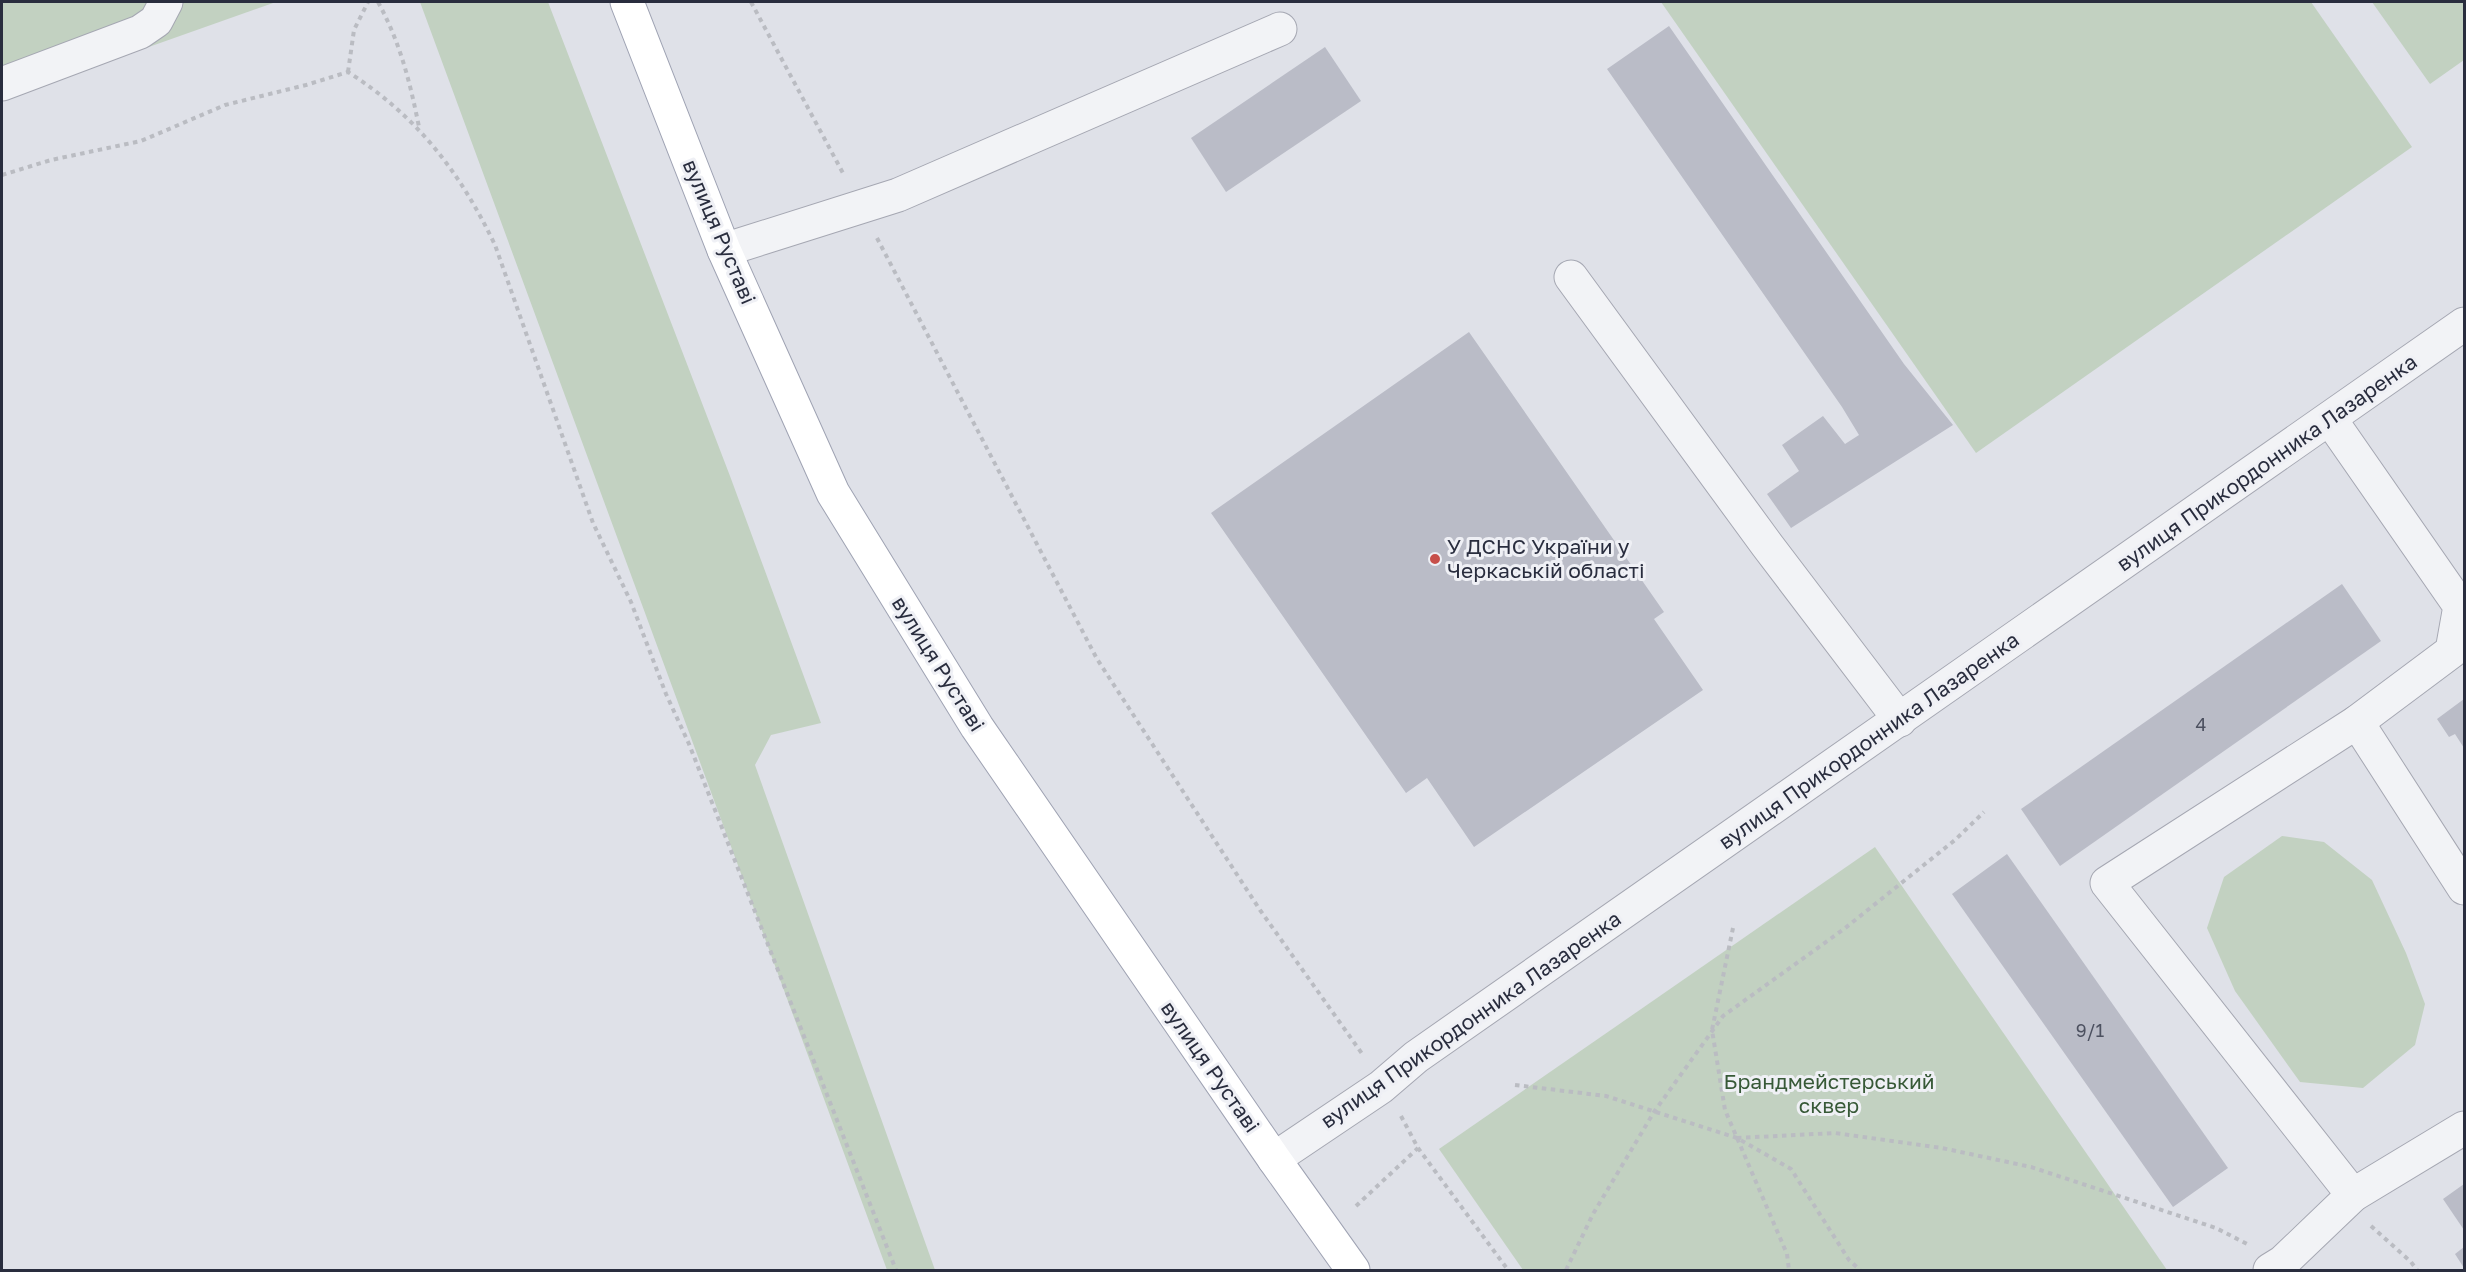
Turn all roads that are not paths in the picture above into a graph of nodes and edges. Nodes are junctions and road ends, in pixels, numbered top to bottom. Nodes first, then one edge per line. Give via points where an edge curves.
1 (166, 2) edge
2 (627, 2) edge
3 (1280, 29) dead end
4 (2, 84) edge
5 (724, 250) junction
6 (1571, 277) dead end
7 (2464, 324) edge
8 (2330, 419) junction
9 (1900, 720) junction
10 (2357, 722) junction
11 (2464, 888) edge
12 (2464, 1128) edge
13 (1274, 1159) junction
14 (2353, 1195) junction
15 (2277, 1266) edge
16 (1353, 1270) edge

1 - 4 street via 156,21 135,35
2 - 5 main road, вулиця Руставі
3 - 5 street via 897,195
5 - 13 main road, вулиця Руставі via 839,503 976,728
6 - 9 street
7 - 8 street, вулиця Прикордонника Лазаренка
8 - 9 street, вулиця Прикордонника Лазаренка
8 - 10 street via 2460,606 2452,651
9 - 13 street, вулиця Прикордонника Лазаренка
10 - 11 street
10 - 14 street via 2107,883
12 - 14 street
13 - 16 main road, вулиця Руставі
14 - 15 street

